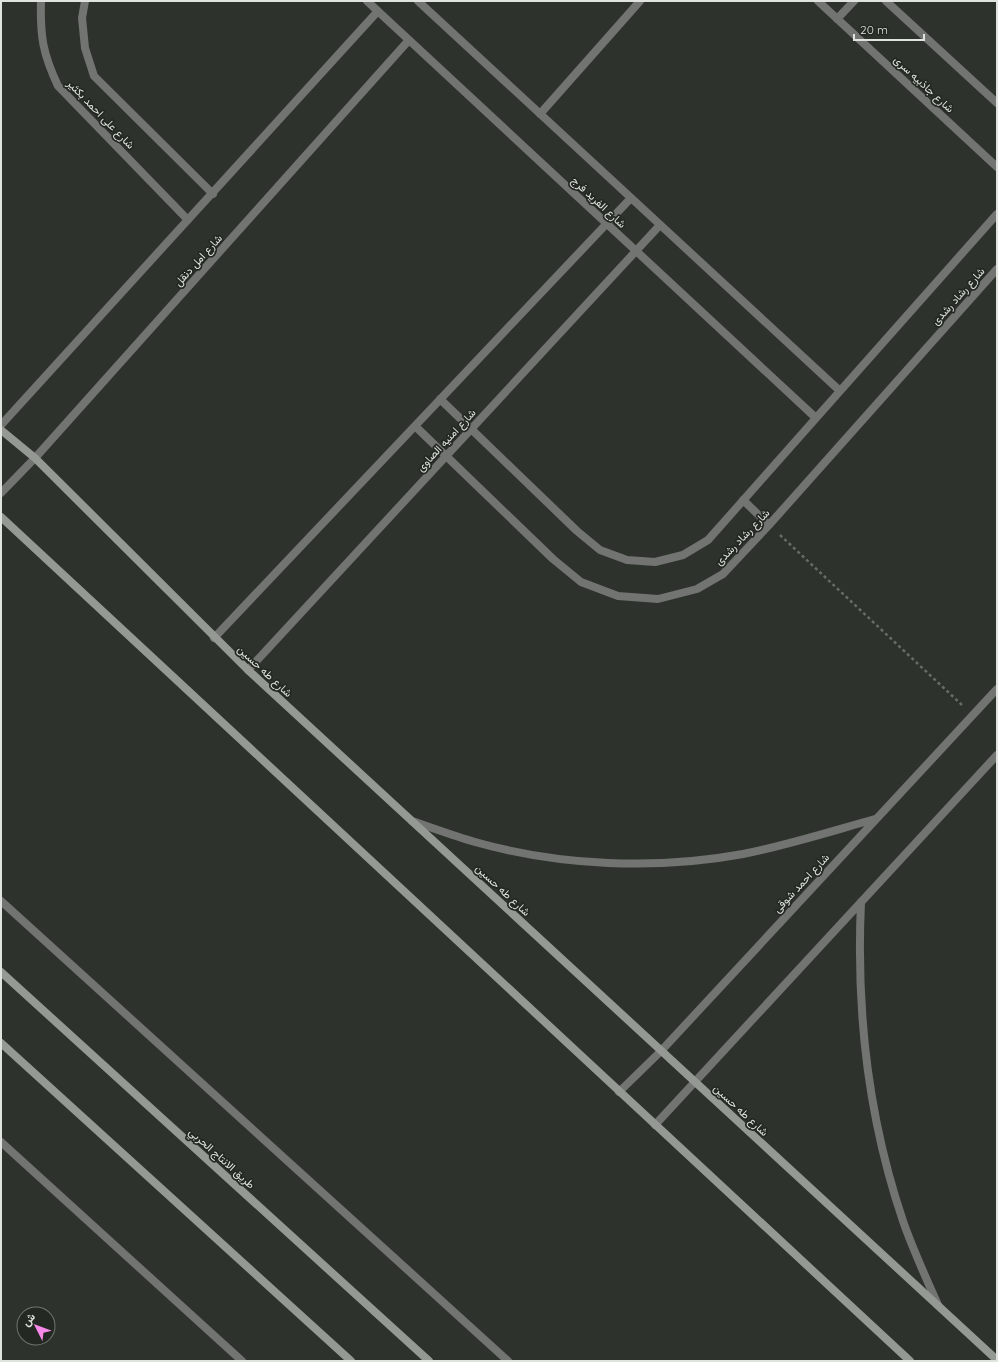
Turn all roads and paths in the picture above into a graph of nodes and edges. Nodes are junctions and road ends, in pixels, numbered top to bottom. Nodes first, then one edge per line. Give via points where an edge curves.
1 (41, 1) edge
2 (85, 1) edge
3 (367, 1) edge
4 (418, 1) edge
5 (640, 1) edge
6 (818, 1) edge
7 (854, 1) edge
8 (886, 1) edge
9 (378, 11) junction
10 (837, 19) junction
11 (409, 40) junction
12 (997, 103) edge
13 (540, 114) junction
14 (997, 167) edge
15 (213, 194) junction
16 (631, 198) junction
17 (997, 214) edge
18 (188, 220) junction
19 (606, 224) junction
20 (660, 225) junction
21 (636, 251) junction
22 (997, 269) edge
23 (840, 391) junction
24 (440, 400) junction
25 (816, 418) junction
26 (1, 425) edge
27 (415, 426) junction
28 (471, 429) junction
29 (1, 430) edge
30 (446, 456) junction
31 (34, 458) junction
32 (1, 493) edge
33 (743, 500) junction
34 (1, 517) edge
35 (769, 525) junction
36 (214, 638) junction
37 (248, 670) junction
38 (997, 689) edge
39 (972, 715) junction
40 (997, 755) edge
41 (876, 819) junction
42 (412, 821) junction
43 (1, 901) edge
44 (861, 902) junction
45 (1, 972) edge
46 (1, 1043) edge
47 (661, 1051) junction
48 (696, 1083) junction
49 (619, 1092) junction
50 (655, 1125) junction
51 (1, 1142) edge
52 (938, 1306) junction
53 (997, 1360) edge
54 (242, 1361) edge
55 (351, 1361) edge
56 (429, 1361) edge
57 (508, 1361) edge
58 (910, 1361) edge

1 - 18 street, شارع على احمد بكثير via 40,29 46,59 58,86
2 - 15 street, شارع على احمد بكثير via 82,18 85,48 94,76
3 - 9 street, شارع الفريد فرج
4 - 13 street
5 - 13 street
6 - 10 street, شارع جاذبيه سرى
7 - 10 street
8 - 12 street
9 - 11 street, شارع الفريد فرج
9 - 15 street
10 - 14 street, شارع جاذبيه سرى
11 - 19 street, شارع الفريد فرج
11 - 31 street, شارع امل دنقل
13 - 16 street
15 - 18 street
16 - 19 street
16 - 20 street
17 - 23 street, شارع رشاد رشدى
18 - 26 street
19 - 21 street, شارع الفريد فرج
19 - 24 street
20 - 21 street, شارع امنيه الصاوى
20 - 23 street
21 - 25 street, شارع الفريد فرج
21 - 28 street, شارع امنيه الصاوى
22 - 35 street, شارع رشاد رشدى
23 - 25 street, شارع رشاد رشدى
24 - 27 street
24 - 28 street, شارع رشاد رشدى
25 - 33 street, شارع رشاد رشدى
27 - 30 street, شارع رشاد رشدى
27 - 36 street
28 - 30 street, شارع امنيه الصاوى
28 - 33 street, شارع رشاد رشدى via 578,532 600,550 626,560 655,562 683,555 708,540
29 - 31 street, شارع طه حسين
30 - 35 street, شارع رشاد رشدى via 553,559 581,582 618,596 658,599 697,589 723,574
30 - 37 street, شارع امنيه الصاوى
31 - 32 street, شارع امل دنقل
31 - 36 street, شارع طه حسين
33 - 35 street
34 - 49 street
35 - 39 path
36 - 37 street, شارع طه حسين
37 - 42 street, شارع طه حسين
38 - 39 street, شارع احمد شوقى
39 - 41 street, شارع احمد شوقى
40 - 44 street
41 - 42 street via 743,854 676,862 608,863 541,856 483,844
41 - 47 street, شارع احمد شوقى
42 - 47 street, شارع طه حسين
43 - 57 street
44 - 48 street
44 - 52 street via 859,955 864,1046 879,1135 903,1222
45 - 56 street, طريق الانتاج الحربي
46 - 55 street
47 - 48 street, شارع طه حسين
47 - 49 street, شارع احمد شوقى
48 - 50 street
48 - 52 street, شارع طه حسين
49 - 50 street
50 - 58 street
51 - 54 street
52 - 53 street, شارع طه حسين

